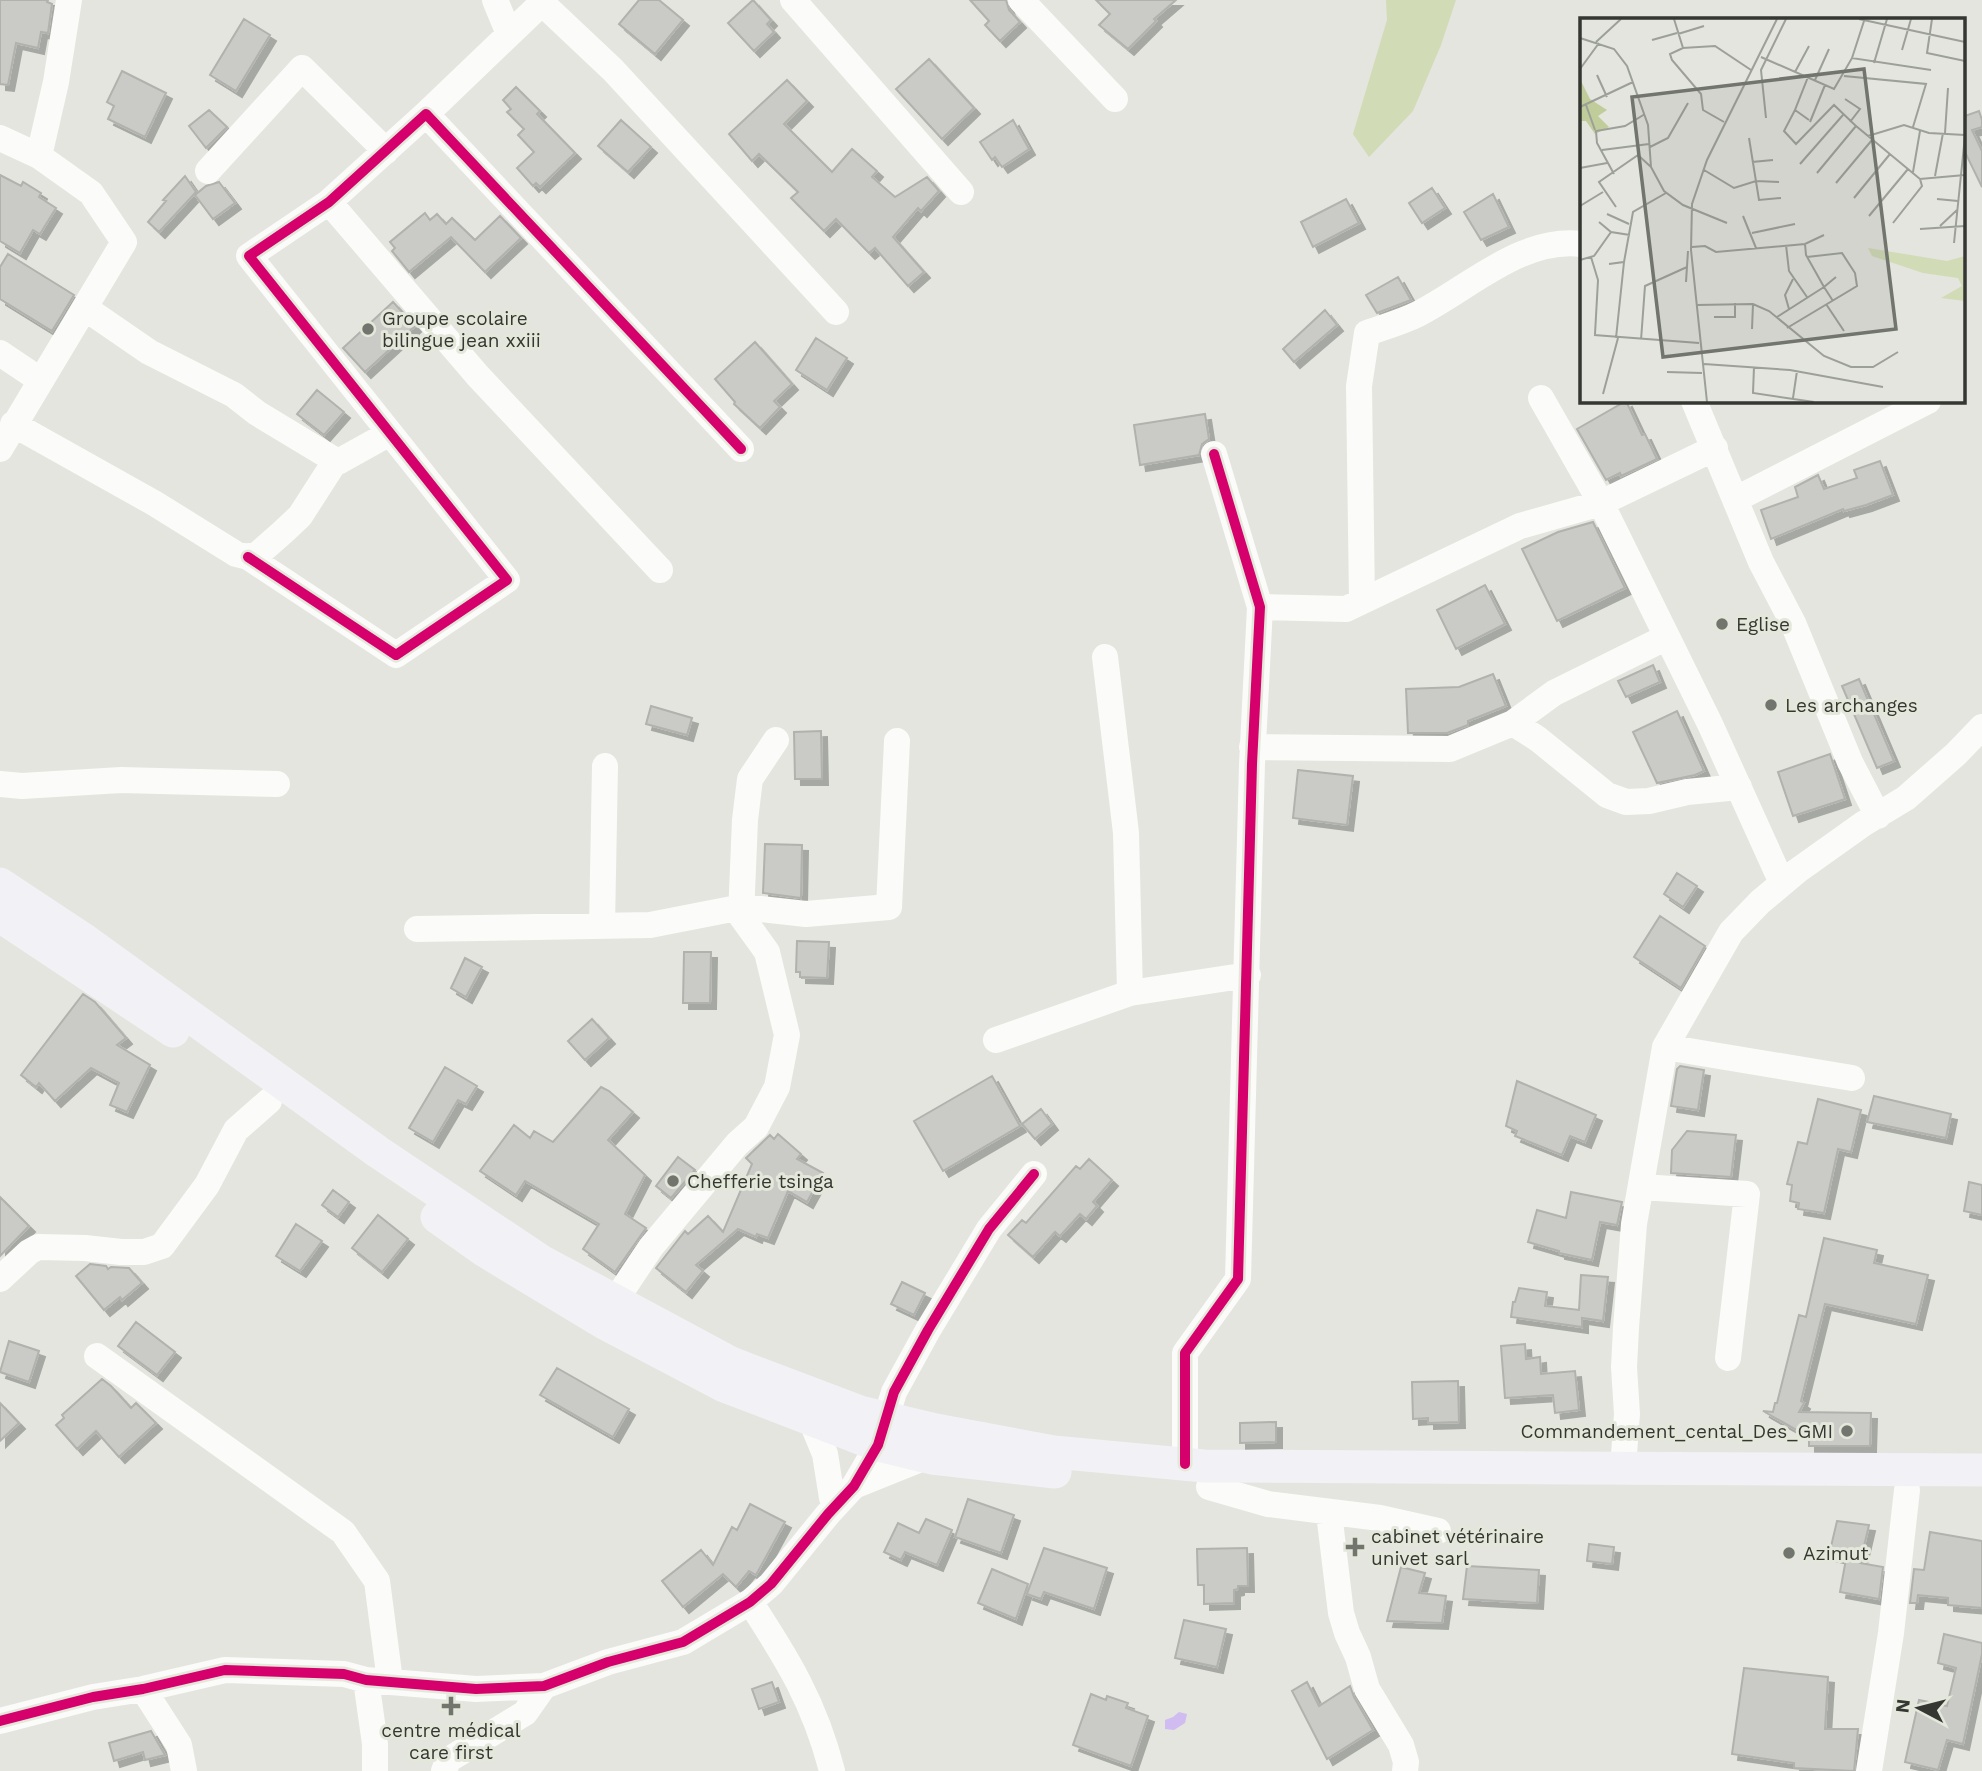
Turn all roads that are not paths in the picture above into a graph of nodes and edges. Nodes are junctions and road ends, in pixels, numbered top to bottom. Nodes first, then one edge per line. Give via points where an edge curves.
1 (69, 0) edge
2 (495, 0) edge
3 (793, 0) edge
4 (1021, 0) edge
5 (543, 1) edge
6 (509, 34) junction
7 (1115, 99) dead end
8 (426, 114) junction
9 (0, 138) edge
10 (386, 151) junction
11 (39, 156) junction
12 (208, 171) dead end
13 (961, 192) dead end
14 (329, 202) junction
15 (1580, 244) edge
16 (85, 308) junction
17 (836, 312) dead end
18 (0, 353) edge
19 (40, 380) junction
20 (1541, 398) dead end
21 (1694, 402) edge
22 (1926, 402) edge
23 (13, 424) junction
24 (390, 433) junction
25 (1715, 447) junction
26 (0, 449) edge
27 (741, 449) dead end
28 (1214, 454) dead end
29 (336, 460) junction
30 (1736, 499) junction
31 (1601, 503) junction
32 (248, 558) junction
33 (660, 570) dead end
34 (1362, 601) junction
35 (1260, 607) junction
36 (1667, 637) junction
37 (1105, 657) dead end
38 (1513, 723) junction
39 (1982, 727) edge
40 (776, 740) dead end
41 (897, 741) dead end
42 (1252, 747) junction
43 (606, 766) dead end
44 (0, 784) edge
45 (277, 784) dead end
46 (1740, 787) junction
47 (1878, 816) junction
48 (1782, 883) junction
49 (0, 884) edge
50 (742, 907) junction
51 (0, 916) edge
52 (602, 926) junction
53 (417, 929) dead end
54 (1248, 975) junction
55 (1130, 993) junction
56 (996, 1040) dead end
57 (1665, 1047) junction
58 (1852, 1078) dead end
59 (269, 1101) junction
60 (1034, 1174) dead end
61 (1642, 1187) junction
62 (0, 1279) edge
63 (614, 1301) junction
64 (97, 1356) dead end
65 (1728, 1358) dead end
66 (811, 1420) junction
67 (878, 1422) junction
68 (926, 1457) junction
69 (1185, 1464) junction
70 (1623, 1468) junction
71 (1982, 1470) edge
72 (1209, 1487) junction
73 (1907, 1490) junction
74 (1982, 1490) edge
75 (838, 1500) junction
76 (1329, 1513) junction
77 (1438, 1531) dead end
78 (751, 1602) junction
79 (378, 1681) junction
80 (544, 1686) junction
81 (143, 1689) junction
82 (0, 1721) edge
83 (184, 1771) edge
84 (375, 1771) edge
85 (444, 1771) edge
86 (832, 1771) edge
87 (1405, 1771) edge
88 (1869, 1771) edge

1 - 11 street via 57,82
2 - 6 street
3 - 13 street
4 - 7 street
5 - 6 street
5 - 17 street via 613,70
6 - 8 street
8 - 10 street
8 - 27 street
9 - 11 street
10 - 12 street via 302,68
10 - 14 street
11 - 16 street via 91,193 124,242
14 - 24 street via 249,256
14 - 33 street via 478,376
15 - 34 street via 1525,252 1417,315 1367,333 1359,386
16 - 19 street
16 - 29 street via 149,352 234,395
18 - 19 street
19 - 23 street
20 - 31 street
21 - 25 street
22 - 30 street
23 - 26 street
23 - 32 street
24 - 29 street
24 - 32 street via 507,580 396,655
25 - 30 street
25 - 31 street
28 - 35 street
29 - 32 street via 300,516
30 - 47 street
31 - 34 street via 1520,526
31 - 36 street
34 - 35 street via 1346,609
35 - 42 street
36 - 38 street via 1554,694
36 - 46 street
37 - 55 street via 1126,833
38 - 42 street via 1450,749
38 - 46 street via 1607,795 1626,802
39 - 47 street via 1924,784
40 - 50 street via 750,779
41 - 50 street via 889,907 806,914
42 - 54 street
43 - 52 street
44 - 45 street via 121,780
46 - 48 street
47 - 48 street
48 - 57 street via 1731,932
49 - 63 main road via 378,1152 541,1261
50 - 52 street via 650,925
50 - 63 street via 741,916 767,952 787,1035 777,1087 756,1127 651,1247
51 - 59 main road via 201,1049
52 - 53 street
54 - 55 street
54 - 69 street via 1238,1279 1185,1353
55 - 56 street
57 - 58 street
57 - 61 street
59 - 62 street via 236,1130 207,1185 162,1246 144,1252 38,1247
59 - 66 main road via 485,1251 604,1323 722,1385
60 - 67 street via 989,1229
61 - 65 street via 1747,1194
61 - 70 street via 1634,1224 1626,1328
63 - 67 main road via 730,1363
64 - 79 street via 343,1532 377,1581
66 - 67 main road
66 - 75 street
67 - 68 main road
67 - 69 main road via 1054,1452
67 - 75 street
68 - 72 main road
68 - 75 street
69 - 70 main road
70 - 71 main road
72 - 73 main road via 1625,1485
72 - 76 street via 1268,1504
73 - 74 main road
73 - 88 street
75 - 78 street via 771,1584
76 - 77 street
76 - 87 street via 1341,1613 1367,1689 1401,1745
78 - 80 street via 683,1643 608,1662
78 - 86 street via 804,1690
79 - 80 street via 476,1689
79 - 81 street via 344,1674 225,1670
79 - 84 street
80 - 85 street via 525,1713 448,1760
81 - 82 street
81 - 83 street via 178,1745

